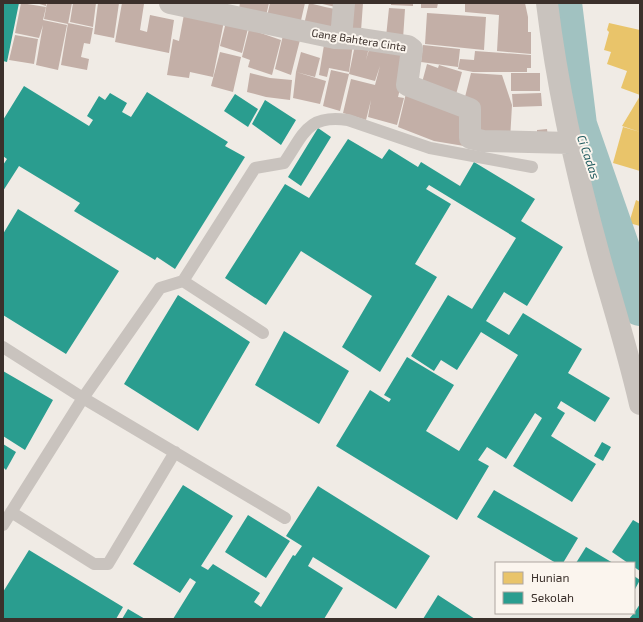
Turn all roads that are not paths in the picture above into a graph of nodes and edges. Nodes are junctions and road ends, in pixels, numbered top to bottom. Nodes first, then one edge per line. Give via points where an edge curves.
1 (170, 3) edge
2 (344, 3) edge
3 (547, 3) edge
4 (341, 38) junction
5 (571, 143) junction
6 (532, 167) dead end
7 (183, 281) junction
8 (263, 333) dead end
9 (3, 347) edge
10 (83, 398) junction
11 (640, 404) edge
12 (176, 452) junction
13 (11, 512) junction
14 (285, 518) dead end
15 (3, 525) edge

1 - 4 street, Gang Bahtera Cinta
2 - 4 street
3 - 5 street
4 - 5 street, Gang Bahtera Cinta via 367,39 408,46 412,49 407,85 470,109 470,138 483,141
5 - 11 street
6 - 7 lane via 430,148 348,120 322,119 311,124 284,163 255,168
7 - 8 lane
7 - 10 lane via 160,288
9 - 10 lane
10 - 12 lane
10 - 13 lane
12 - 13 lane via 108,564 94,564
12 - 14 lane
13 - 15 lane

